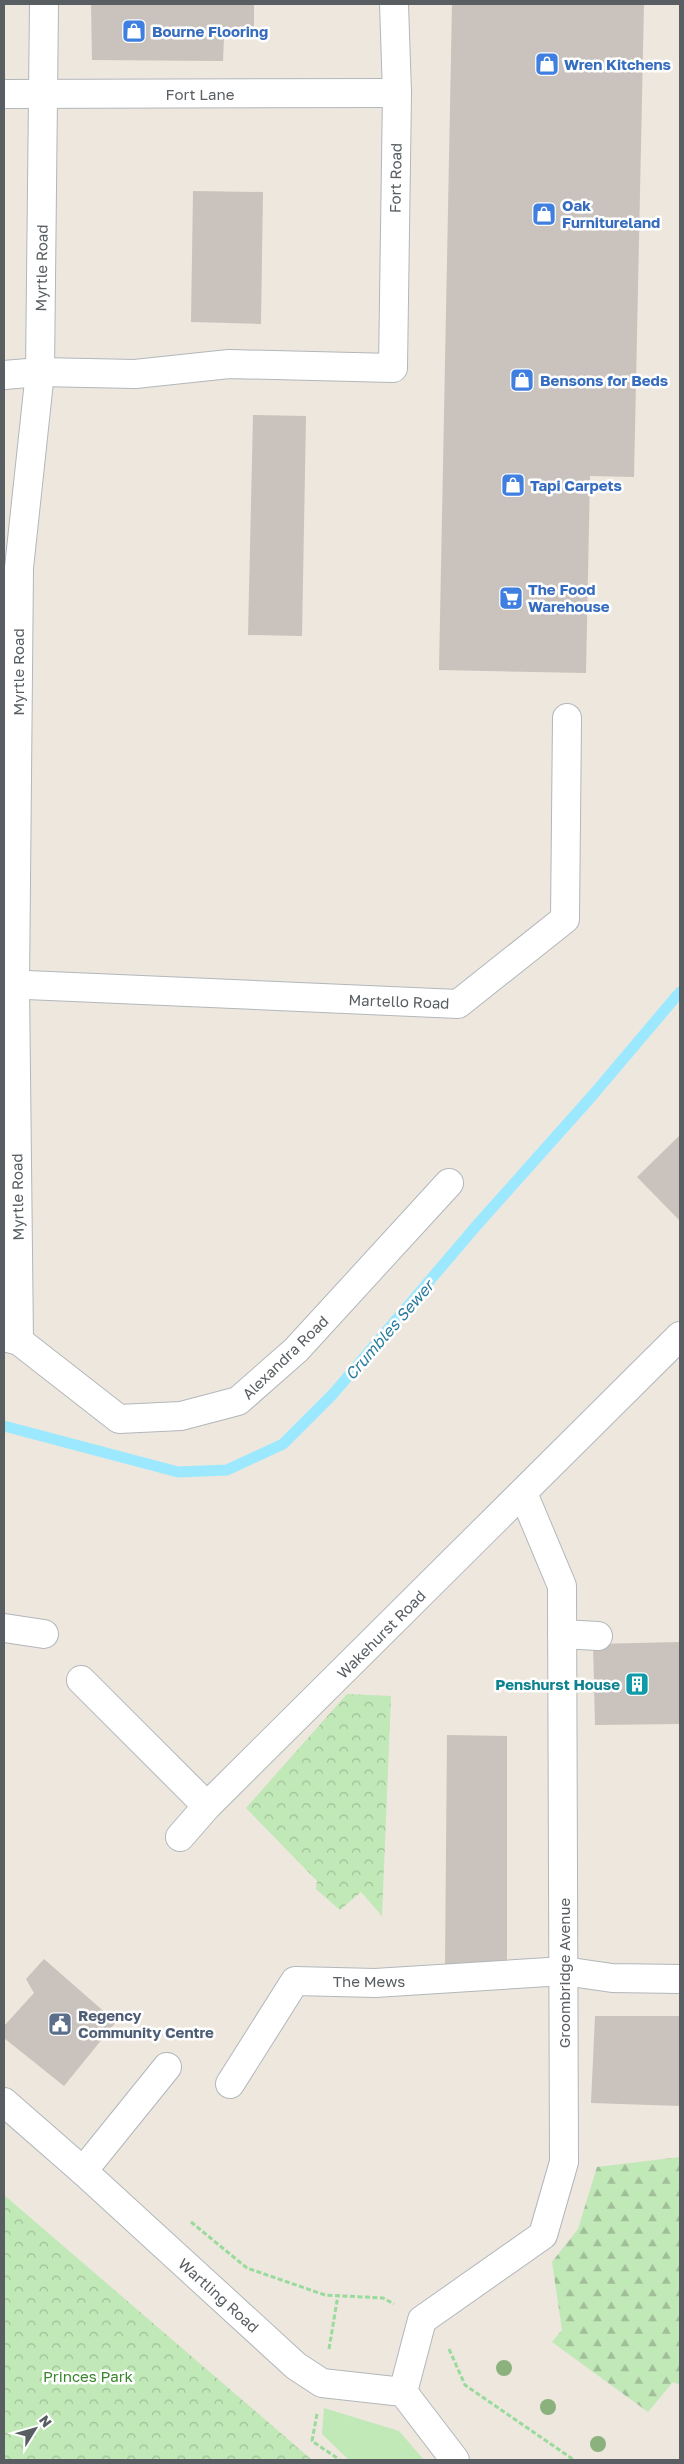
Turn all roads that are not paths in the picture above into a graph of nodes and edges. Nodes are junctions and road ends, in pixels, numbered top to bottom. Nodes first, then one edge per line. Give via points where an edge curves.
1 (44, 4) edge
2 (394, 4) edge
3 (397, 93) junction
4 (4, 94) edge
5 (43, 94) junction
6 (40, 372) junction
7 (4, 374) edge
8 (11, 568) edge
9 (567, 718) dead end
10 (10, 985) edge
11 (449, 1183) dead end
12 (680, 1336) edge
13 (11, 1339) edge
14 (523, 1493) junction
15 (4, 1628) edge
16 (44, 1634) dead end
17 (562, 1634) junction
18 (598, 1636) dead end
19 (81, 1680) dead end
20 (207, 1806) junction
21 (180, 1837) dead end
22 (564, 1972) junction
23 (680, 1979) edge
24 (167, 2067) dead end
25 (230, 2084) dead end
26 (4, 2102) edge
27 (83, 2171) junction
28 (403, 2392) junction
29 (456, 2456) edge

1 - 5 street, Myrtle Road
2 - 3 street, Fort Road
3 - 5 street, Fort Lane
3 - 6 street, Fort Road via 393,368 229,364 135,374
4 - 5 street, Fort Lane
5 - 6 street, Myrtle Road
6 - 7 street
6 - 8 street, Myrtle Road
8 - 10 street, Myrtle Road
9 - 10 street, Martello Road via 565,919 458,1004
10 - 13 street, Myrtle Road
11 - 13 street, Alexandra Road via 296,1350 238,1402 181,1416 119,1419
12 - 14 street, Wakehurst Road
14 - 17 street, Groombridge Avenue via 562,1586
14 - 20 street, Wakehurst Road
15 - 16 street
17 - 18 street
17 - 22 street, Groombridge Avenue
19 - 20 street
20 - 21 street, Wakehurst Road
22 - 23 street via 612,1978
22 - 25 street, The Mews via 375,1983 295,1981
22 - 28 street, Groombridge Avenue via 564,2162 543,2235 422,2320
24 - 27 street
26 - 27 street, Wartling Road
27 - 28 street, Wartling Road via 296,2366 322,2383
28 - 29 street

